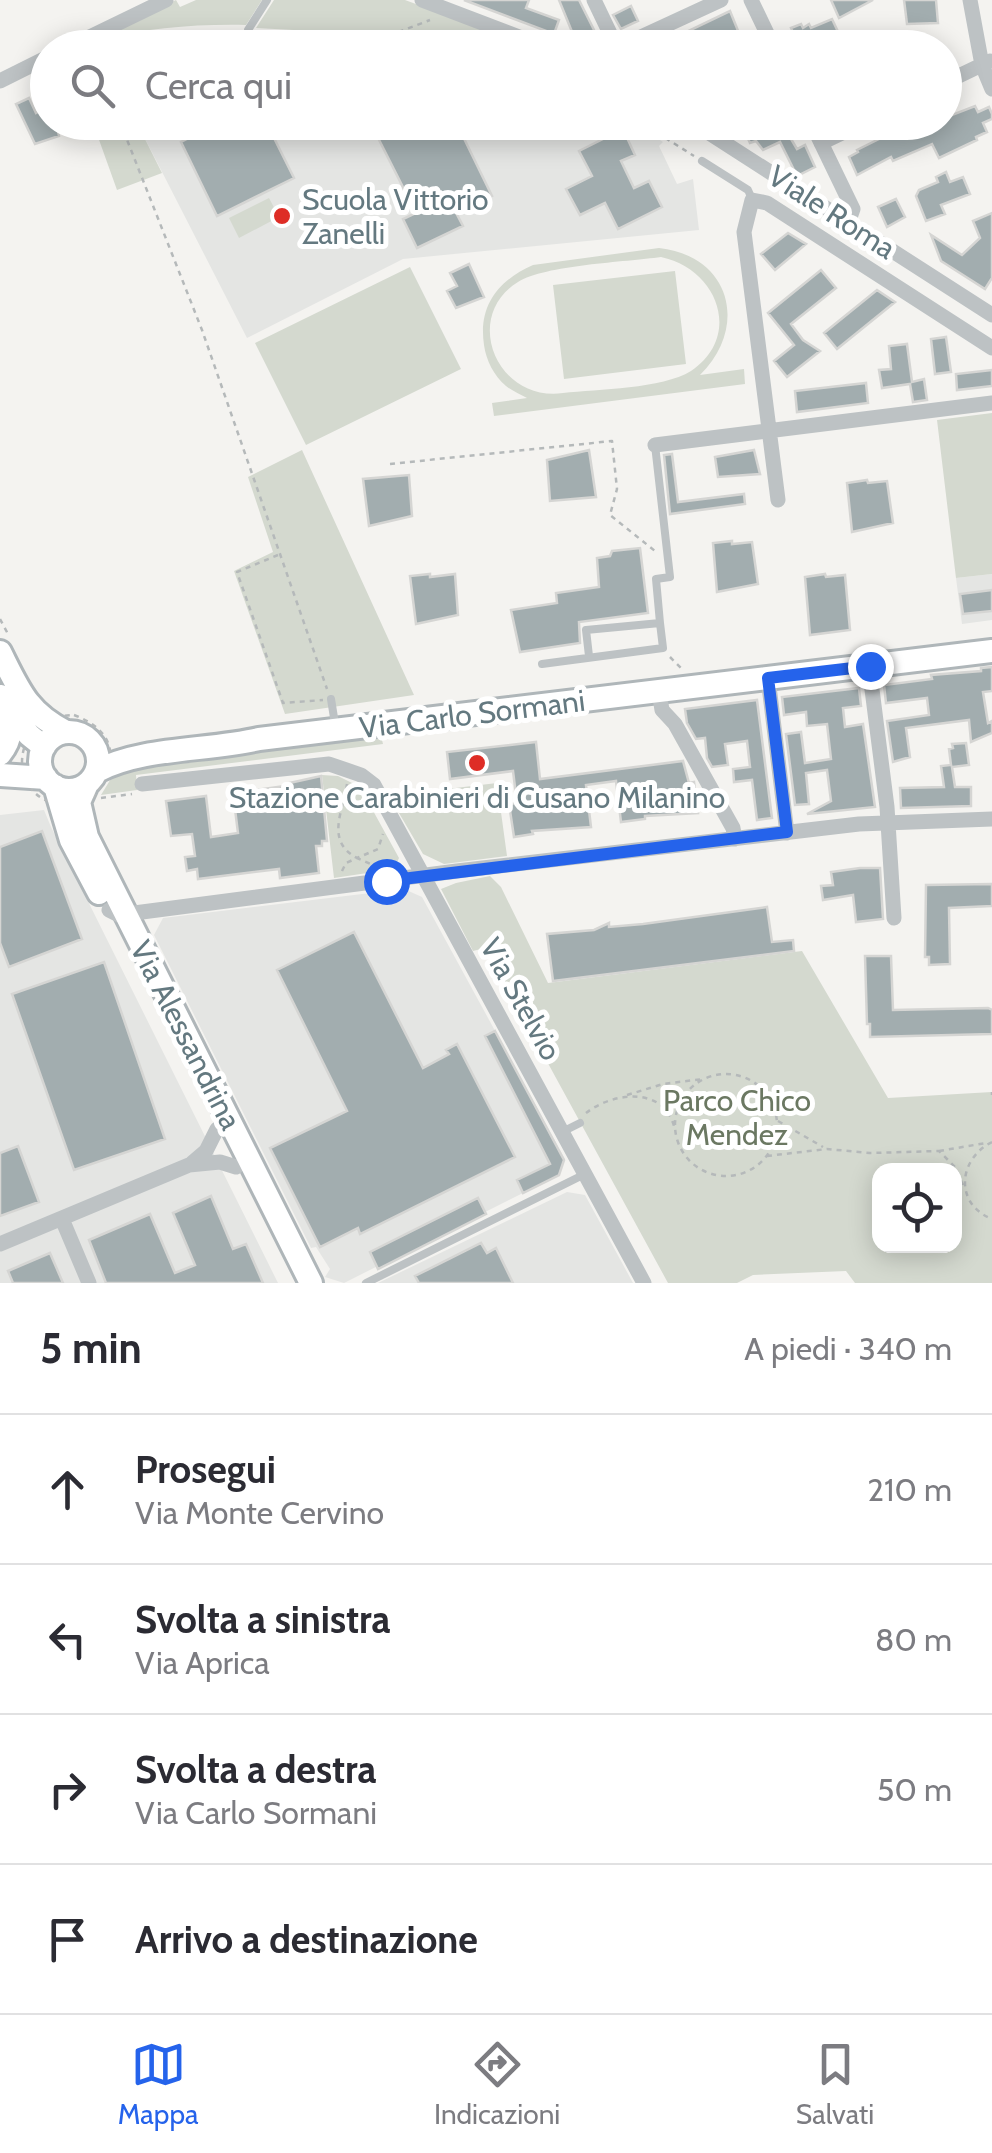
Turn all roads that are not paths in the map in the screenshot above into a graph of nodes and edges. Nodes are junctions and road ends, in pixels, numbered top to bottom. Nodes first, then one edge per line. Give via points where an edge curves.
1 (166, 0) edge
2 (267, 0) edge
3 (422, 0) edge
4 (594, 0) edge
5 (721, 0) edge
6 (751, 0) edge
7 (970, 0) edge
8 (111, 30) edge
9 (248, 30) edge
10 (502, 30) edge
11 (608, 30) edge
12 (656, 30) edge
13 (765, 30) edge
14 (987, 63) edge
15 (30, 67) edge
16 (962, 75) edge
17 (0, 82) edge
18 (992, 89) edge
19 (720, 140) edge
20 (820, 140) edge
21 (827, 140) edge
22 (821, 143) junction
23 (702, 160) road end
24 (752, 200) junction
25 (848, 224) junction
26 (992, 315) edge
27 (992, 348) edge
28 (992, 403) edge
29 (770, 433) junction
30 (655, 445) joint
31 (778, 500) dead end
32 (660, 622) junction
33 (992, 651) edge
34 (0, 652) edge
35 (589, 656) junction
36 (542, 664) dead end
37 (870, 666) junction
38 (768, 678) junction
39 (660, 691) junction
40 (0, 696) edge
41 (330, 699) road end
42 (336, 730) junction
43 (66, 732) dead end
44 (329, 764) joint
45 (58, 766) edge
46 (0, 775) edge
47 (142, 784) road end
48 (992, 819) edge
49 (888, 822) junction
50 (787, 832) junction
51 (735, 839) junction
52 (424, 876) junction
53 (117, 912) junction
54 (894, 918) dead end
55 (580, 1122) road end
56 (217, 1128) junction
57 (562, 1132) junction
58 (188, 1165) junction
59 (236, 1166) junction
60 (585, 1174) junction
61 (62, 1219) junction
62 (0, 1244) edge
63 (89, 1283) edge
64 (294, 1283) edge
65 (311, 1283) edge
66 (366, 1283) edge
67 (644, 1283) edge

1 - 8 street
2 - 9 lane
3 - 10 street
4 - 11 street
5 - 12 street
6 - 13 street
7 - 14 street
14 - 16 street
14 - 18 street
15 - 17 street
19 - 25 street, Viale Roma
20 - 22 street
21 - 22 street
22 - 25 street via 853,209
23 - 24 lane, Viale Roma via 748,190
24 - 27 street, Viale Roma via 768,203
24 - 29 street via 744,232
25 - 26 street, Viale Roma
28 - 29 street
29 - 30 street
29 - 31 street
30 - 32 lane via 670,577 656,579
32 - 35 lane via 663,648
32 - 35 lane, Via Carlo Sormani via 586,630
33 - 37 street, Via Carlo Sormani
34 - 45 street, Via Alessandrina
35 - 36 lane, Via Carlo Sormani
37 - 38 street, Via Carlo Sormani
37 - 49 street
38 - 39 street, Via Carlo Sormani
38 - 50 street
39 - 42 street, Via Carlo Sormani
39 - 51 street via 666,716
40 - 45 street, Via Alessandrina
40 - 45 street via 9,741
41 - 42 lane
42 - 45 street, Via Carlo Sormani via 189,740
43 - 45 street via 83,736
44 - 47 street, Via Carlo Sormani
44 - 52 street, Via Stelvio via 374,784
45 - 46 street, Via Carlo Sormani
45 - 53 street, Via Alessandrina via 71,840
48 - 49 street
49 - 50 street
49 - 54 street
50 - 51 street
51 - 52 street
52 - 53 street
52 - 57 street, Via Stelvio
53 - 56 street, Via Alessandrina
53 - 65 street, Via Alessandrina
55 - 57 lane
56 - 58 street via 206,1151
56 - 59 street, Via Alessandrina
57 - 60 street, Via Stelvio
58 - 59 street
58 - 61 street
59 - 64 street, Via Alessandrina
60 - 66 lane
60 - 67 street, Via Stelvio
61 - 62 street
61 - 63 street

